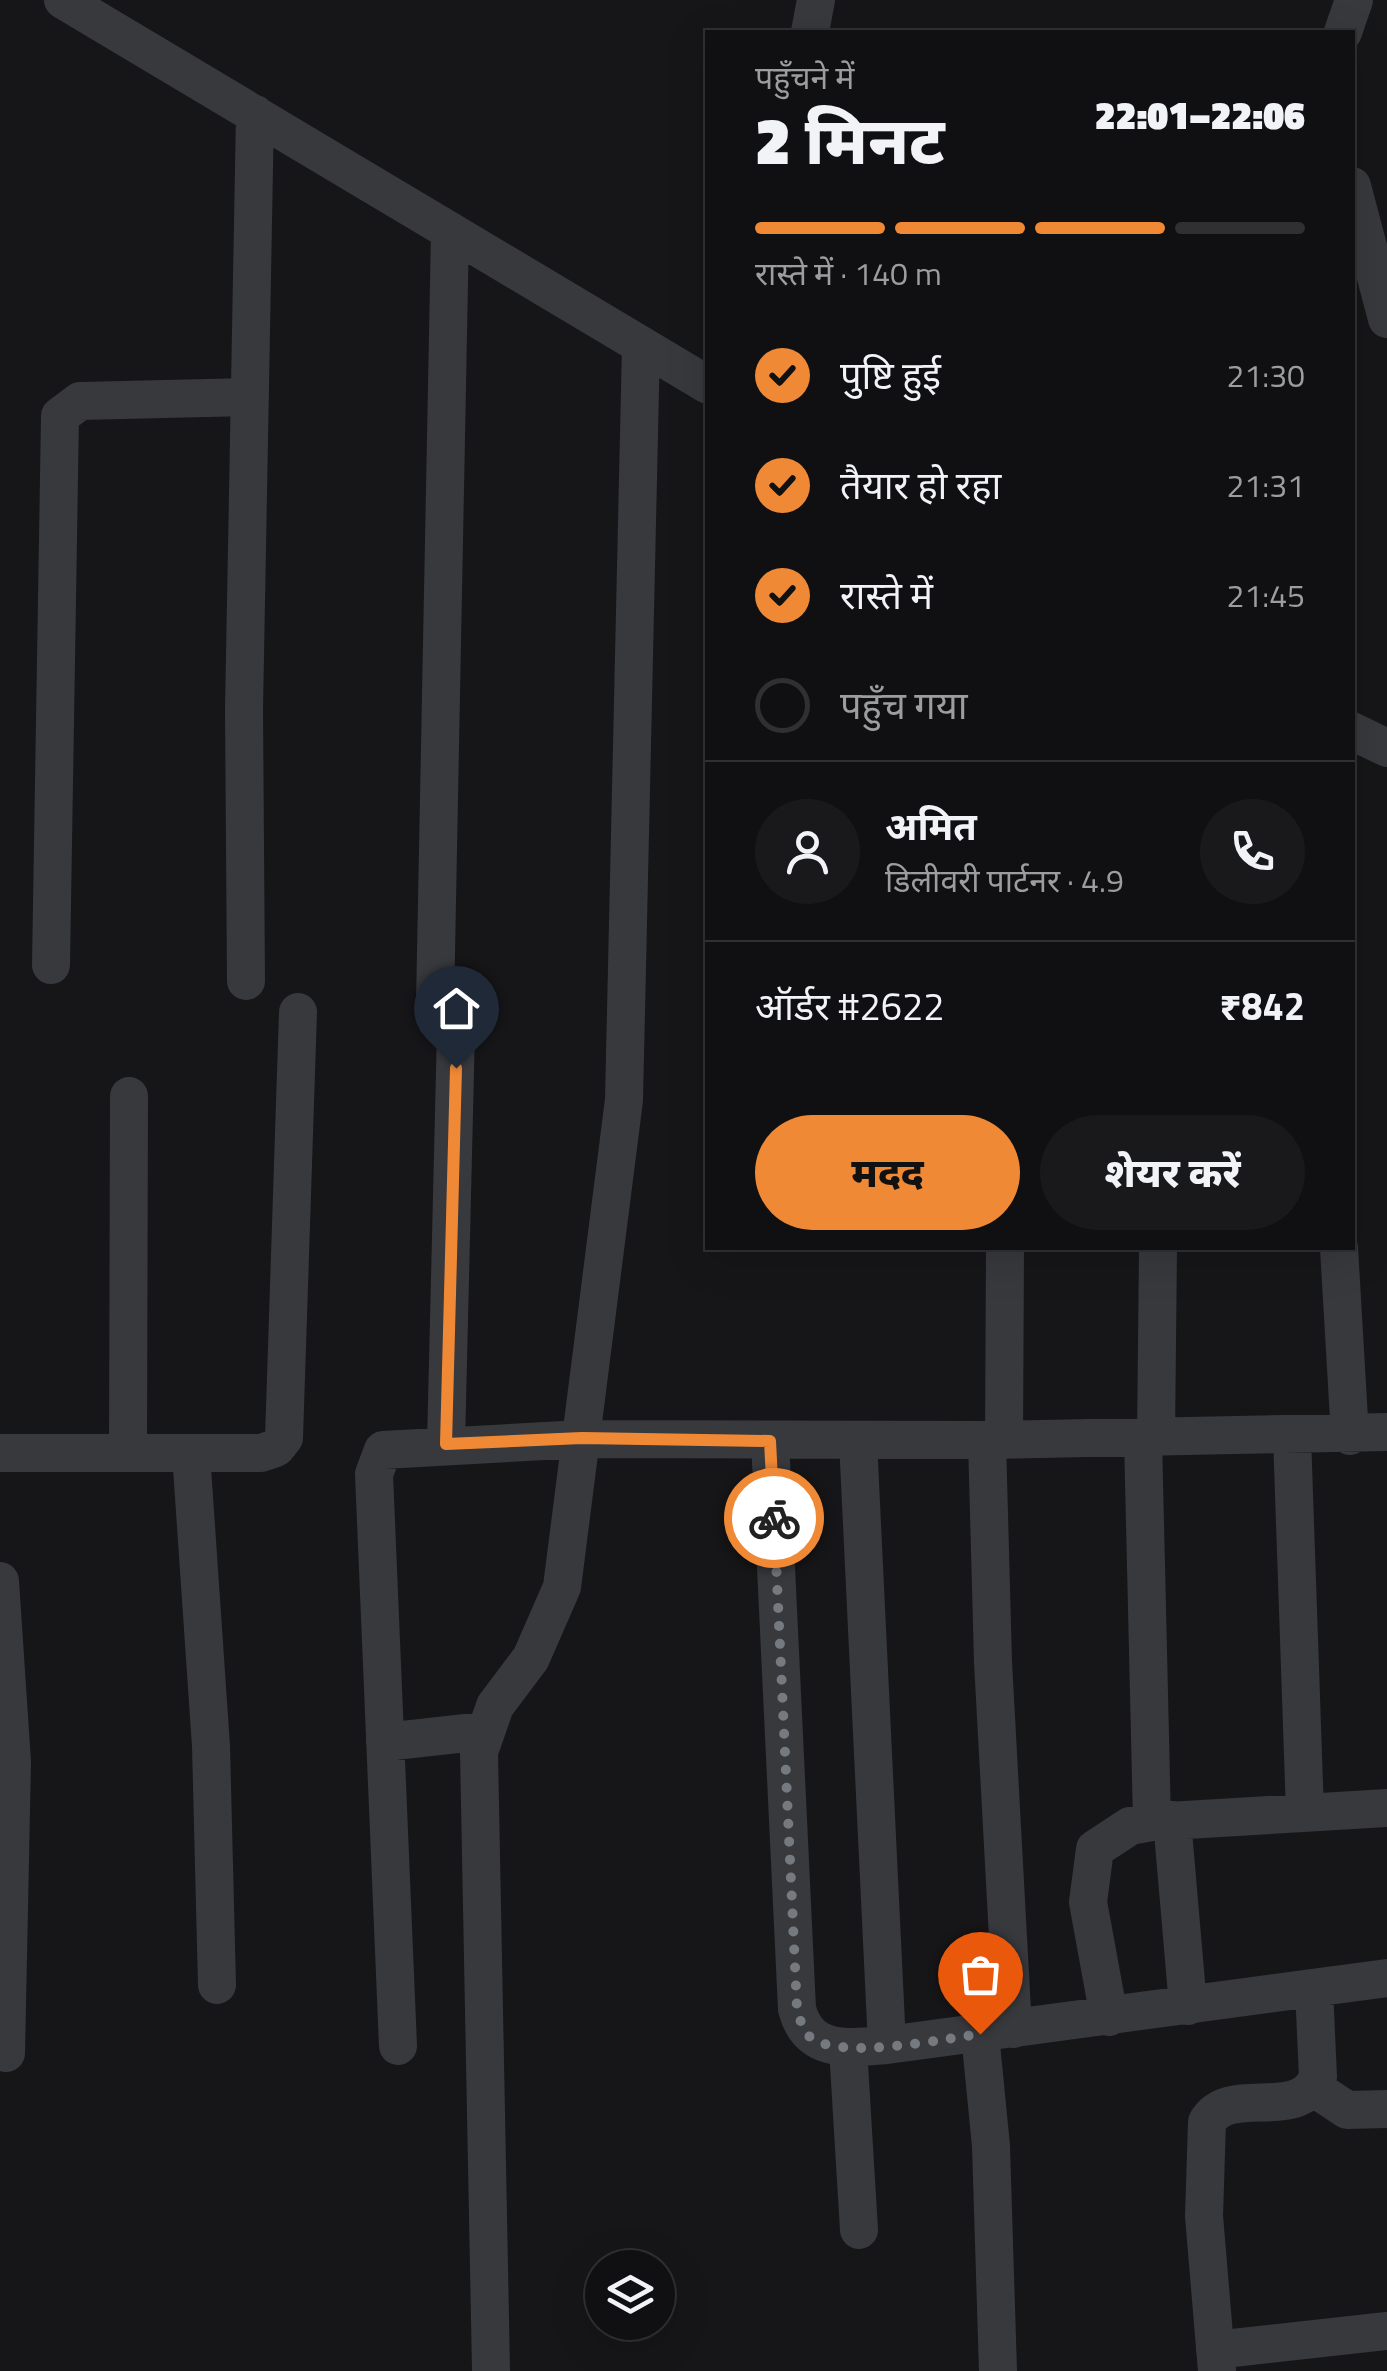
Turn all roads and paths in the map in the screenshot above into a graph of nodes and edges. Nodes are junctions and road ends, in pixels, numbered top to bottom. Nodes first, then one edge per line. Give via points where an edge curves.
1 (63, 0) edge
2 (816, 0) edge
3 (1354, 0) edge
4 (810, 30) edge
5 (1344, 30) edge
6 (255, 114) junction
7 (1355, 197) edge
8 (450, 231) junction
9 (1387, 319) edge
10 (641, 345) junction
11 (705, 382) edge
12 (250, 397) junction
13 (1355, 732) edge
14 (1387, 748) edge
15 (51, 965) dead end
16 (246, 981) dead end
17 (298, 1012) dead end
18 (129, 1096) dead end
19 (1005, 1250) edge
20 (1158, 1250) edge
21 (1338, 1250) edge
22 (1369, 1434) edge
23 (1292, 1436) junction
24 (582, 1438) junction
25 (1150, 1438) junction
26 (996, 1440) junction
27 (770, 1441) junction
28 (858, 1441) junction
29 (446, 1444) junction
30 (0, 1452) edge
31 (128, 1452) junction
32 (191, 1452) junction
33 (0, 1582) edge
34 (484, 1731) junction
35 (385, 1742) junction
36 (1387, 1808) edge
37 (1305, 1813) junction
38 (1162, 1821) junction
39 (1387, 1978) edge
40 (217, 1985) dead end
41 (1314, 1989) junction
42 (1188, 2006) junction
43 (1110, 2017) junction
44 (997, 2032) junction
45 (887, 2044) junction
46 (398, 2046) dead end
47 (848, 2048) junction
48 (6, 2054) dead end
49 (1314, 2088) junction
50 (1387, 2109) edge
51 (859, 2230) dead end
52 (1387, 2331) edge
53 (1216, 2360) edge
54 (490, 2371) edge
55 (998, 2371) edge

1 - 6 street
2 - 4 street
3 - 5 street
6 - 8 street
6 - 12 street
7 - 9 street
8 - 10 street
8 - 29 street
10 - 11 street
10 - 24 street via 624,1100
12 - 15 street via 80,400 60,416
12 - 16 street
13 - 14 street
17 - 32 street via 284,1438 261,1453
18 - 31 street
19 - 26 street
20 - 25 street
21 - 22 street
22 - 23 street
23 - 25 street
23 - 37 street
24 - 27 street
24 - 29 street
24 - 34 street via 562,1588 531,1658
25 - 26 street
25 - 38 street
26 - 28 street
26 - 44 street
27 - 28 street
27 - 47 street via 797,2009 812,2039
28 - 45 street
29 - 35 street via 398,1446 376,1460
30 - 31 street
31 - 32 street
32 - 40 street
33 - 48 street via 12,1762
34 - 35 street
34 - 54 street via 479,1752
35 - 46 street
36 - 37 street
37 - 38 street
38 - 42 street
38 - 43 street via 1111,1835 1095,1849 1092,1933
39 - 41 street
41 - 42 street
41 - 49 street
42 - 43 street
43 - 44 street
44 - 45 street
44 - 55 street via 991,2146
45 - 47 street
47 - 51 street
49 - 50 street via 1346,2110
49 - 53 street via 1302,2098 1223,2108 1208,2122 1204,2216
52 - 53 street

